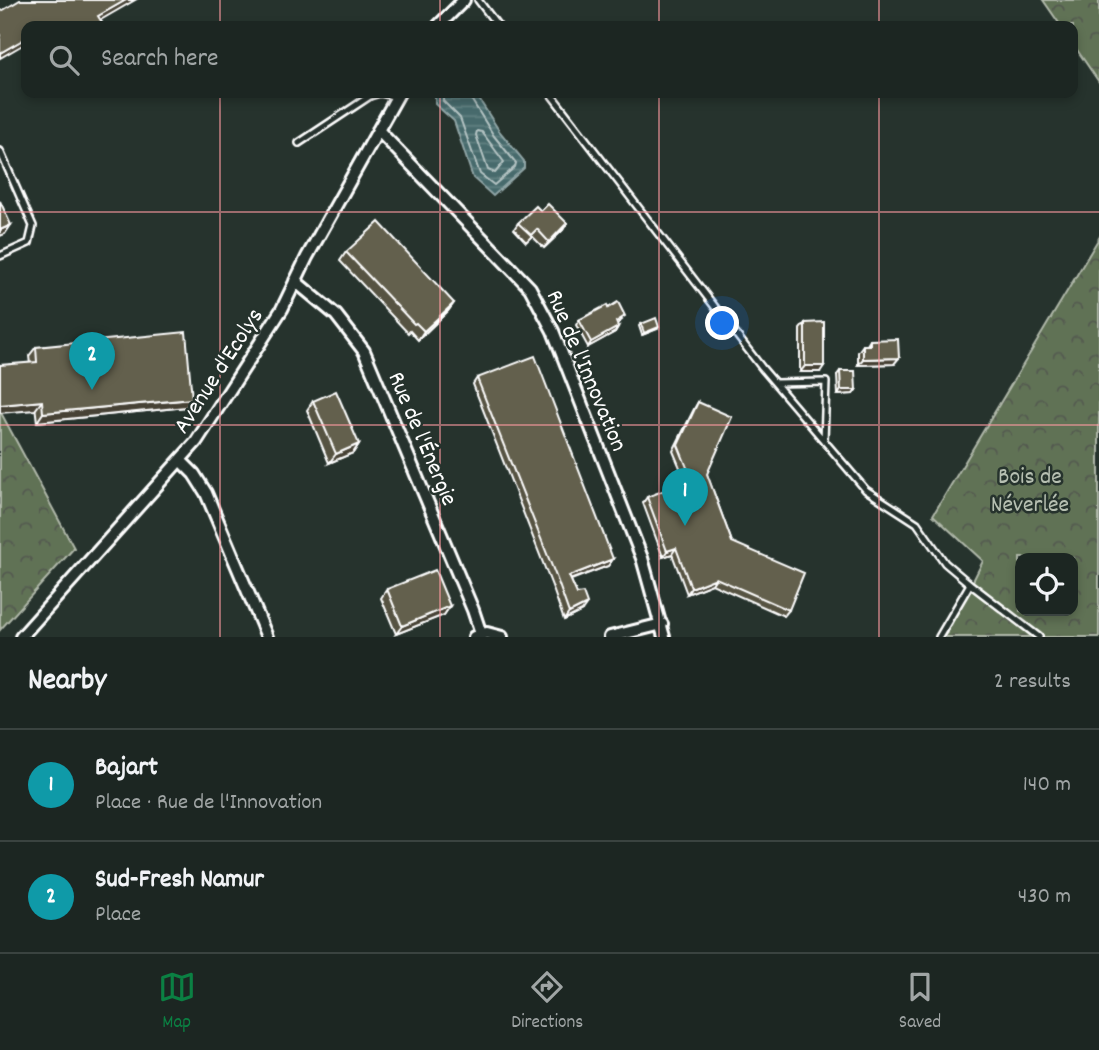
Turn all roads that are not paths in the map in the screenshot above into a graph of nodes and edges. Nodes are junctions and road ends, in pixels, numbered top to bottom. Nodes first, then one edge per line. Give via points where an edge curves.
1 (464, 0) edge
2 (478, 0) edge
3 (443, 21) edge
4 (494, 21) edge
5 (366, 98) edge
6 (396, 98) edge
7 (554, 98) edge
8 (378, 130) junction
9 (299, 143) dead end
10 (0, 151) edge
11 (0, 256) edge
12 (295, 281) junction
13 (775, 383) junction
14 (824, 441) junction
15 (181, 461) junction
16 (970, 584) junction
17 (662, 624) junction
18 (477, 636) edge
19 (21, 637) edge
20 (267, 637) edge
21 (502, 637) edge
22 (610, 637) edge
23 (664, 637) edge
24 (939, 637) edge
25 (1038, 637) edge

1 - 3 street
2 - 4 lane
5 - 9 lane
6 - 8 street, Avenue d'Ecolys
7 - 13 lane
8 - 12 street, Avenue d'Ecolys
8 - 17 street, Rue de l'Innovation via 530,288 563,356 642,558
10 - 11 lane via 33,226 29,243
12 - 15 street, Avenue d'Ecolys via 282,309
12 - 18 street, Rue de l'Énergie via 336,315 365,351 473,610
13 - 14 lane
13 - 14 lane via 826,382
14 - 16 lane via 866,490 917,523 945,564
15 - 19 street, Avenue d'Ecolys
15 - 20 street via 206,493
16 - 24 lane
16 - 25 lane
17 - 22 street
17 - 23 street, Rue de l'Innovation
18 - 21 street via 492,633

